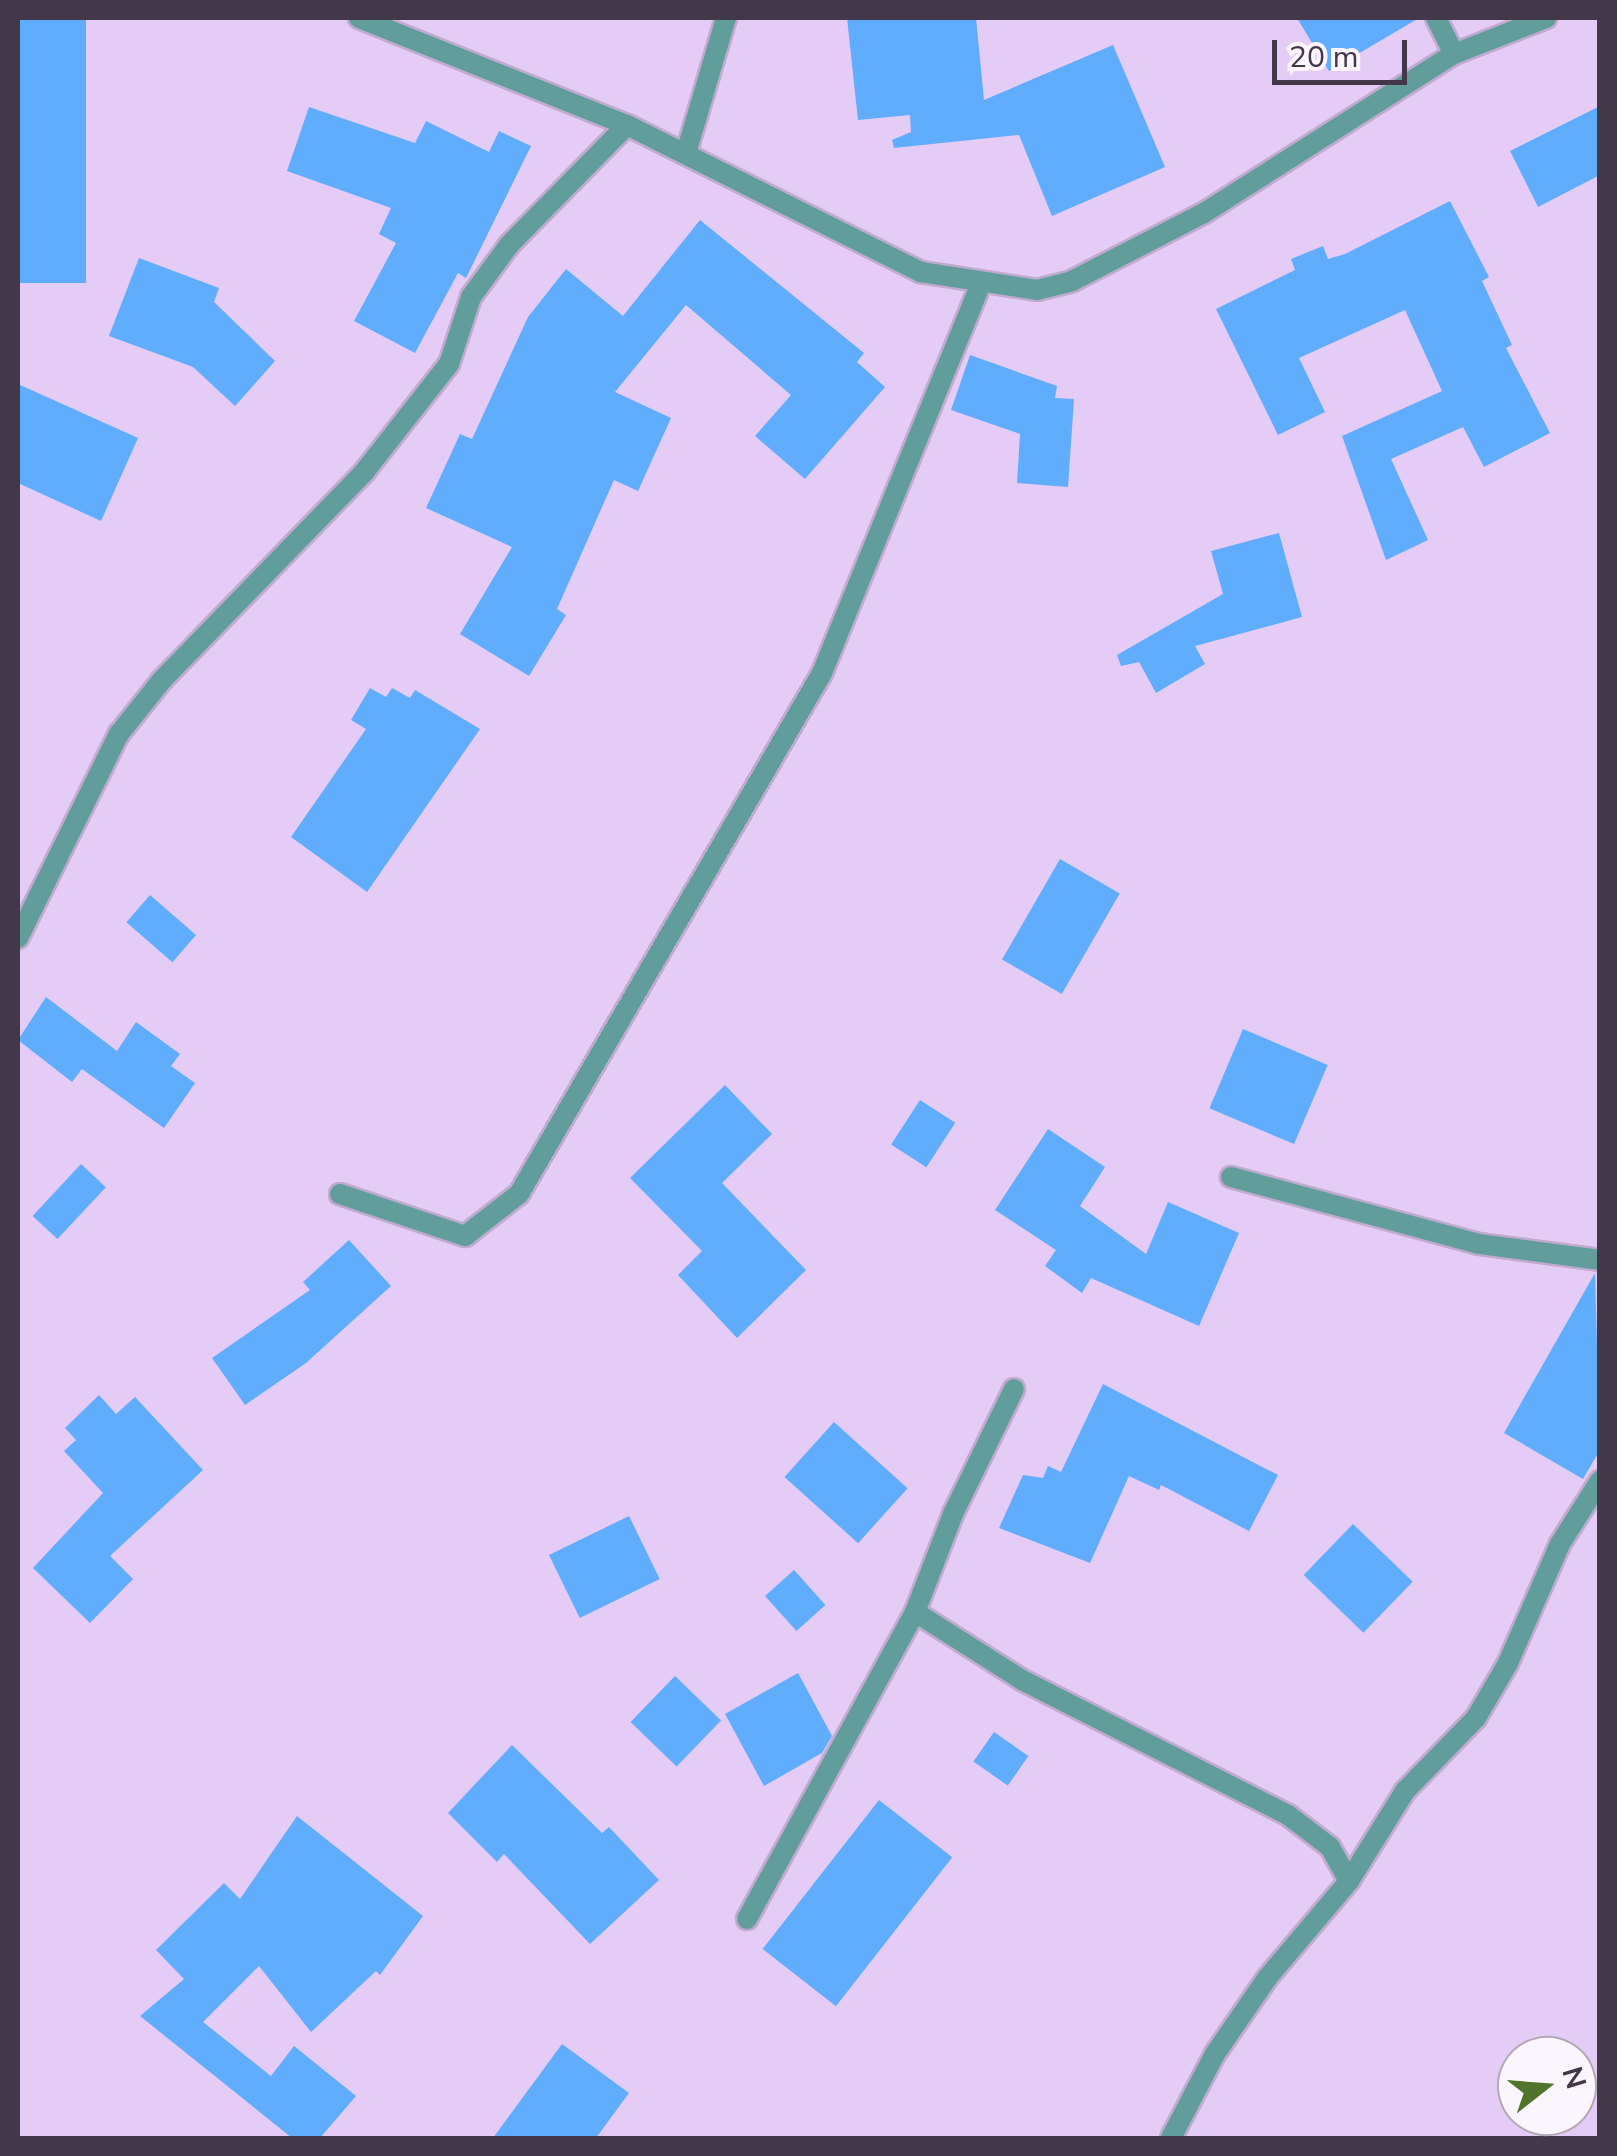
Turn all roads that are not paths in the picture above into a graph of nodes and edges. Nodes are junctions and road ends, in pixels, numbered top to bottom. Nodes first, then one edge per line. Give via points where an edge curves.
1 (360, 18) edge
2 (726, 18) edge
3 (1436, 18) edge
4 (1546, 18) edge
5 (1454, 54) junction
6 (627, 125) junction
7 (686, 152) junction
8 (980, 285) junction
9 (18, 938) edge
10 (1231, 1177) dead end
11 (340, 1194) dead end
12 (1600, 1260) edge
13 (1014, 1389) dead end
14 (1600, 1481) edge
15 (915, 1612) junction
16 (1348, 1881) junction
17 (746, 1919) dead end
18 (1171, 2138) edge

1 - 6 street
2 - 7 street
3 - 5 street
4 - 5 street
5 - 8 street via 1204,212 1072,281 1037,290
6 - 7 street
6 - 9 street via 509,245 471,297 449,364 365,470 118,734
7 - 8 street via 921,272
8 - 11 street via 822,672 519,1194 465,1236
10 - 12 street via 1479,1244
13 - 15 street via 953,1514
14 - 16 street via 1560,1544 1508,1664 1476,1718 1405,1791
15 - 16 street via 1022,1680 1288,1815 1330,1847
15 - 17 street
16 - 18 street via 1215,2054

